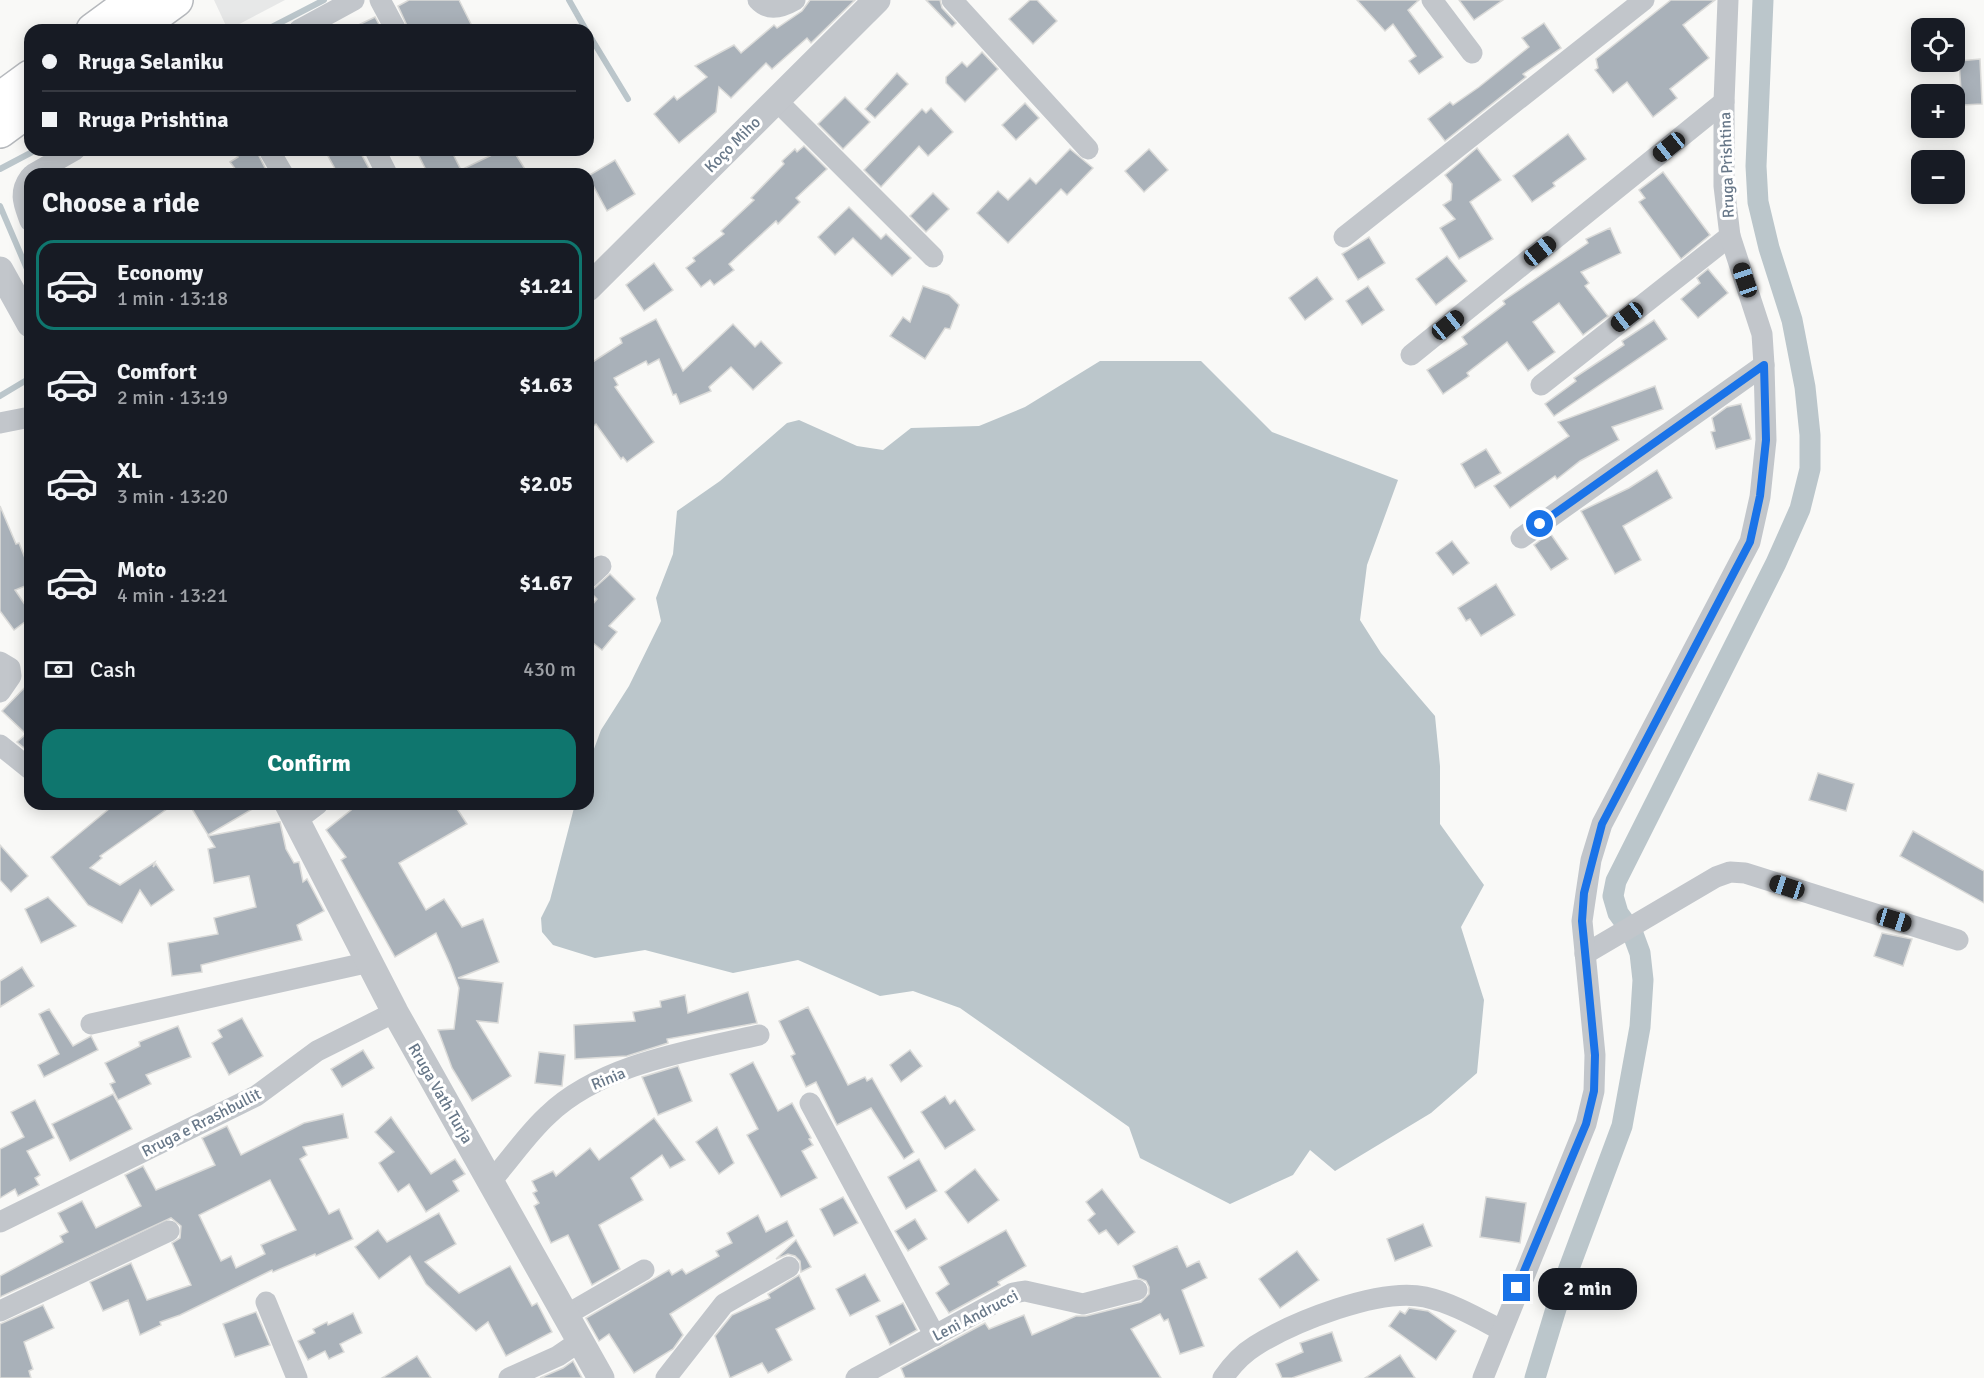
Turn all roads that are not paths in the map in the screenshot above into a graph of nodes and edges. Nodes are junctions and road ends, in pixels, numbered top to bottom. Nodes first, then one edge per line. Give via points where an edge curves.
1 (134, 0) edge
2 (176, 0) edge
3 (354, 0) edge
4 (380, 0) edge
5 (758, 0) edge
6 (795, 0) edge
7 (877, 0) edge
8 (952, 0) edge
9 (1432, 0) edge
10 (1644, 0) edge
11 (1728, 0) edge
12 (101, 24) edge
13 (143, 24) edge
14 (315, 24) edge
15 (393, 24) edge
16 (1472, 53) dead end
17 (24, 81) edge
18 (0, 99) edge
19 (777, 100) junction
20 (1724, 102) junction
21 (24, 113) edge
22 (0, 131) edge
23 (1088, 149) dead end
24 (64, 156) edge
25 (44, 168) edge
26 (1730, 236) junction
27 (1344, 237) dead end
28 (933, 257) dead end
29 (0, 270) edge
30 (594, 282) edge
31 (24, 313) edge
32 (1412, 355) dead end
33 (1764, 365) junction
34 (1541, 385) dead end
35 (24, 418) edge
36 (0, 423) edge
37 (1521, 538) dead end
38 (0, 662) edge
39 (0, 692) edge
40 (0, 745) edge
41 (24, 764) edge
42 (301, 810) edge
43 (1958, 940) dead end
44 (1585, 954) junction
45 (370, 962) junction
46 (395, 1012) junction
47 (91, 1024) dead end
48 (759, 1035) dead end
49 (810, 1103) dead end
50 (491, 1181) junction
51 (0, 1222) edge
52 (169, 1231) dead end
53 (789, 1267) dead end
54 (644, 1270) dead end
55 (1137, 1290) dead end
56 (266, 1302) dead end
57 (0, 1311) edge
58 (566, 1315) junction
59 (1501, 1330) junction
60 (935, 1336) junction
61 (580, 1341) junction
62 (297, 1378) edge
63 (508, 1378) edge
64 (601, 1378) edge
65 (666, 1378) edge
66 (856, 1378) edge
67 (1223, 1378) edge
68 (1483, 1378) edge

1 - 12 highway
2 - 13 highway
3 - 14 street
4 - 15 street
5 - 6 street via 774,8
7 - 19 street, Koço Miho
8 - 23 street
9 - 16 street
10 - 27 street
11 - 20 street, Rruga Prishtina
17 - 18 highway
19 - 28 street
19 - 30 street, Koço Miho
20 - 26 street, Rruga Prishtina via 1724,186
20 - 32 street
21 - 22 highway
24 - 25 street
26 - 33 street, Rruga Prishtina via 1762,334
26 - 34 street
29 - 31 street
33 - 37 street
33 - 44 street, Rruga Prishtina via 1766,440 1750,542 1602,824 1584,893
35 - 36 street
38 - 39 street via 10,668 11,676
40 - 41 street
42 - 45 street, Rruga Vath Turja
43 - 44 street via 1744,873 1730,872
44 - 59 street, Rruga Prishtina via 1595,1055 1594,1091 1586,1124
45 - 46 street, Rruga Vath Turja
45 - 47 street
46 - 50 street, Rruga Vath Turja
46 - 51 street, Rruga e Rrashbullit via 317,1051 256,1096
48 - 50 street, Rinia via 682,1053 599,1079 547,1115
49 - 60 street
50 - 58 street, Rruga Vath Turja
52 - 57 street
53 - 65 street via 723,1304
54 - 58 street
55 - 60 street, Leni Andrucci via 1083,1304 1025,1291 1013,1293
56 - 62 street
58 - 61 street, Rruga Vath Turja
59 - 67 street via 1454,1305 1423,1296 1356,1302 1254,1347
59 - 68 street, Rruga Prishtina
60 - 66 street, Leni Andrucci
61 - 63 street via 558,1356
61 - 64 street, Rruga Vath Turja

